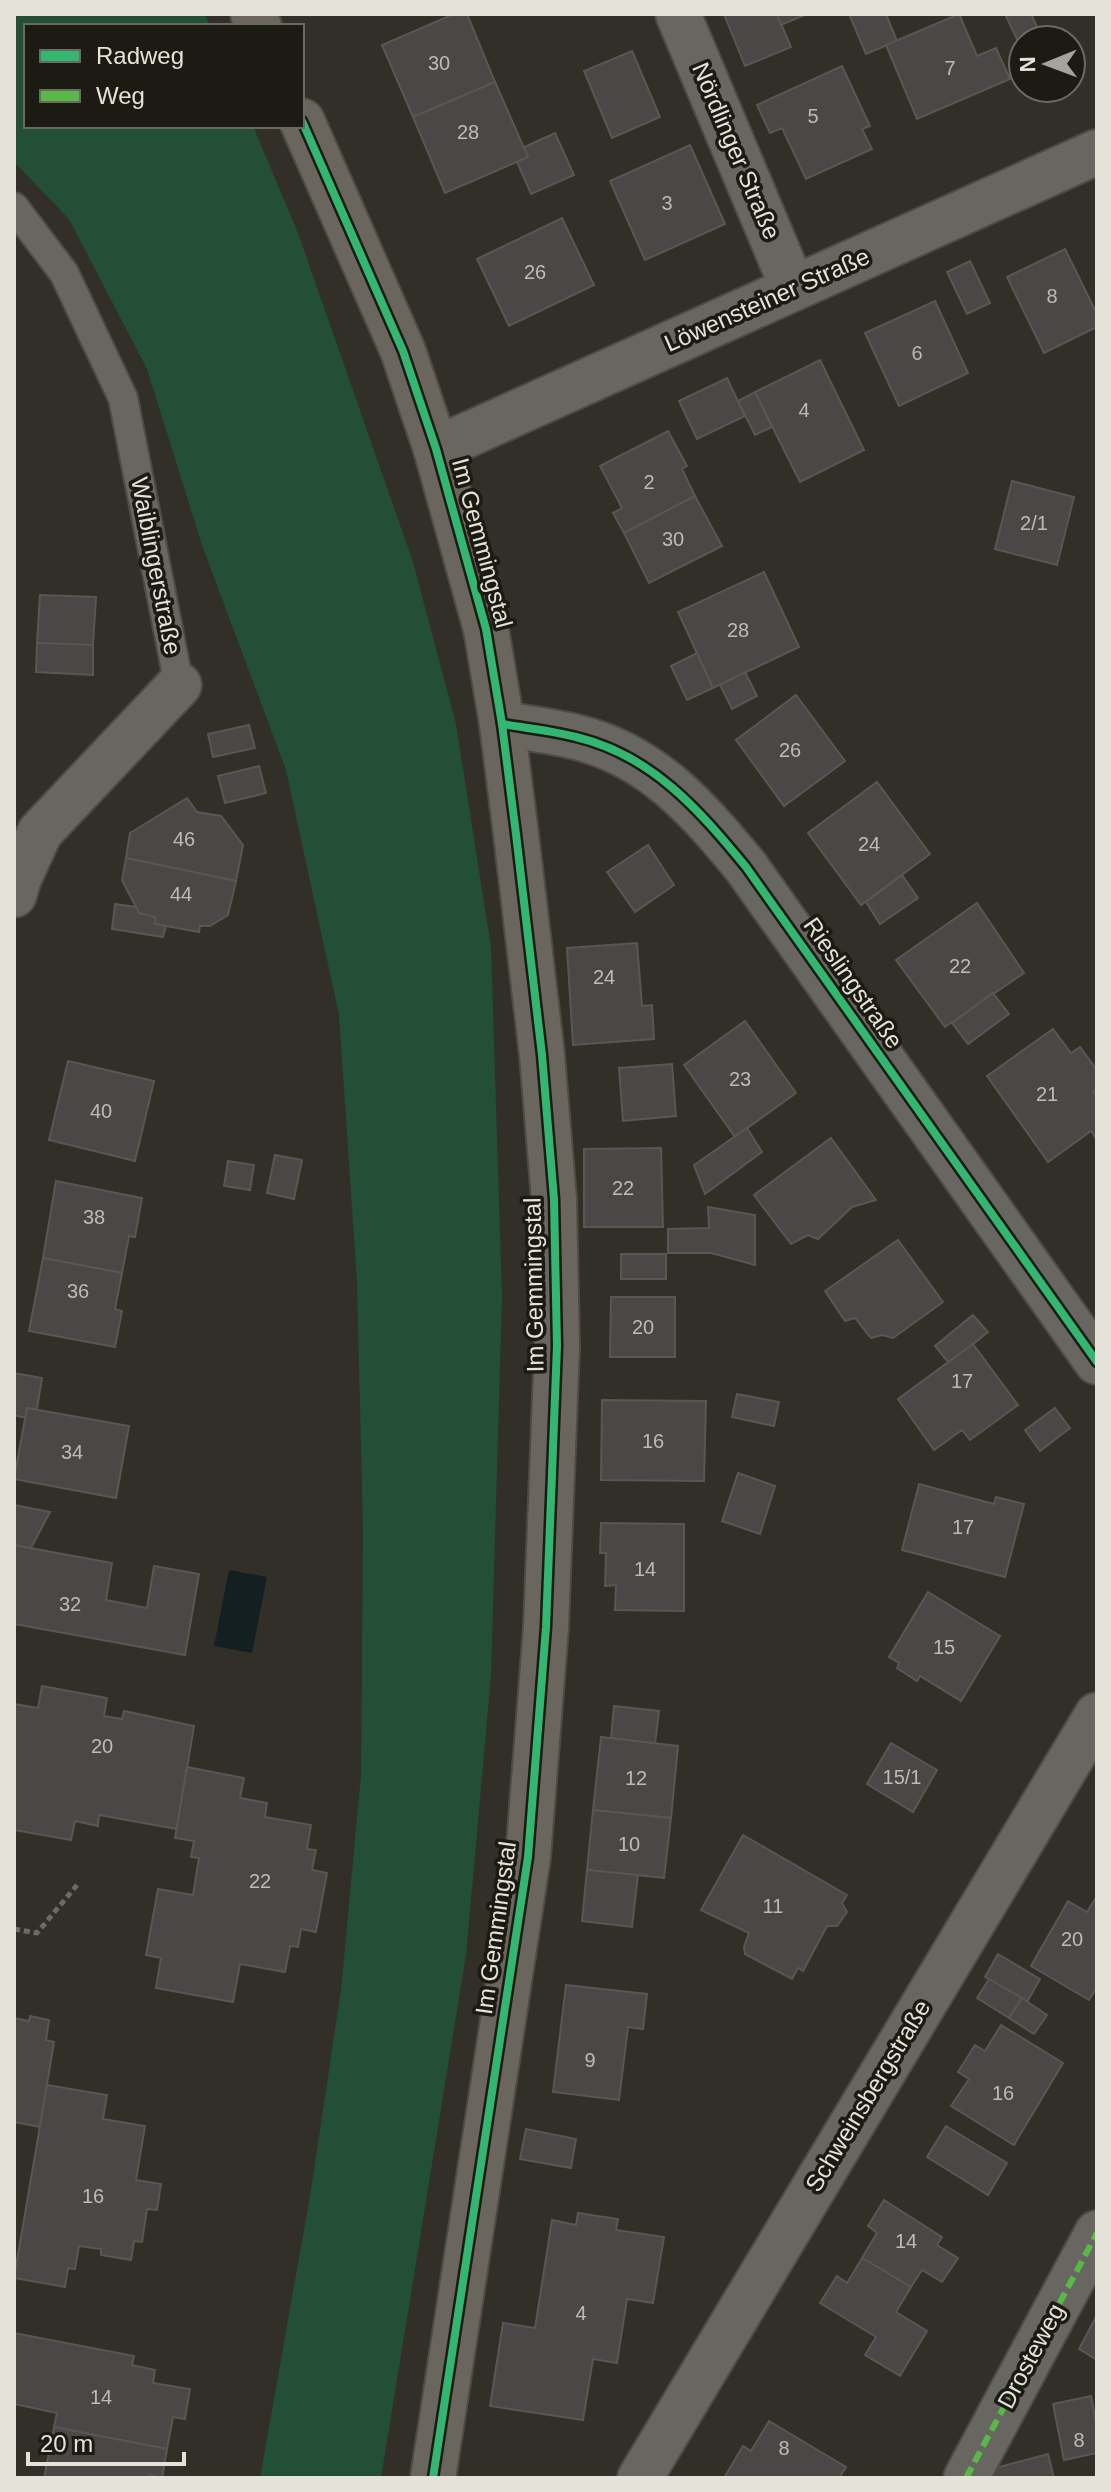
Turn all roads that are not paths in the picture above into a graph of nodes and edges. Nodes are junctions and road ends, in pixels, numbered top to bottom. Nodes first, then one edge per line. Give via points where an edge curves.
1 (678, 14) edge
2 (304, 126) edge
3 (1097, 152) edge
4 (14, 207) edge
5 (793, 288) junction
6 (436, 449) junction
7 (179, 685) joint
8 (502, 724) junction
9 (14, 895) edge
10 (1097, 1362) edge
11 (1097, 1715) edge
12 (1097, 2233) edge
13 (433, 2478) edge
14 (640, 2478) edge
15 (966, 2478) edge

1 - 5 street, Nördlinger Straße
2 - 6 street, Im Gemmingstal via 403,351
3 - 5 street, Löwensteiner Straße
4 - 7 lane, Waiblingerstraße via 64,273 123,398
5 - 6 street, Löwensteiner Straße
6 - 8 street, Im Gemmingstal via 486,629
7 - 9 street, Waiblingerstraße via 40,832
8 - 10 street, Rieslingstraße via 577,737 611,749 651,770 701,812 746,867
8 - 13 street, Im Gemmingstal via 554,1199 557,1346 546,1627 528,1857
11 - 14 street, Schweinsbergstraße
12 - 15 street, Drosteweg

